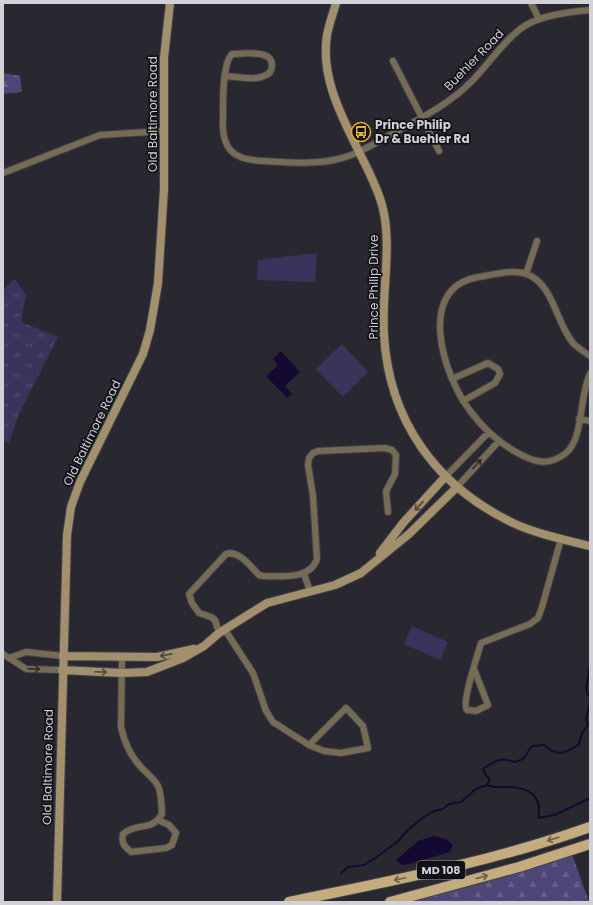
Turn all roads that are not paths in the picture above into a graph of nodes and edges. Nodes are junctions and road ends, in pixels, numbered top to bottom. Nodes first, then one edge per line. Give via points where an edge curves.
1 (170, 3) edge
2 (336, 3) edge
3 (531, 3) edge
4 (590, 10) edge
5 (538, 19) junction
6 (393, 61) dead end
7 (226, 76) junction
8 (422, 118) junction
9 (164, 131) junction
10 (439, 151) dead end
11 (359, 152) junction
12 (3, 173) edge
13 (537, 240) dead end
14 (526, 274) junction
15 (590, 356) edge
16 (590, 374) edge
17 (452, 379) junction
18 (463, 401) junction
19 (579, 419) junction
20 (590, 421) edge
21 (489, 432) junction
22 (499, 441) junction
23 (445, 477) junction
24 (456, 488) junction
25 (388, 512) dead end
26 (561, 539) junction
27 (590, 546) edge
28 (372, 564) junction
29 (304, 574) junction
30 (310, 591) junction
31 (222, 631) junction
32 (204, 646) junction
33 (6, 656) edge
34 (64, 656) junction
35 (122, 657) junction
36 (474, 669) junction
37 (62, 670) junction
38 (122, 673) junction
39 (308, 745) junction
40 (158, 820) junction
41 (590, 827) edge
42 (590, 844) edge
43 (57, 902) edge
44 (289, 902) edge
45 (390, 902) edge

1 - 9 street, Old Baltimore Road via 164,58
2 - 11 street, Prince Philip Drive via 327,36 328,72 335,100
3 - 5 street
4 - 5 street, Buehler Road
5 - 8 street, Buehler Road via 523,26 454,97
6 - 8 street
7 - 7 street, Buehler Road via 258,78 267,75 272,64 265,54 232,54 228,58
7 - 11 street, Buehler Road via 223,135 226,147 234,155 246,160 321,162
8 - 10 street
8 - 11 street, Buehler Road
9 - 12 street via 100,135
9 - 34 street, Old Baltimore Road via 164,189 159,269 150,330 143,354 80,482 71,507 67,535
11 - 23 street, Prince Philip Drive via 378,190 386,227 384,335 390,378 401,412 414,436
13 - 14 street
14 - 15 street via 539,282 573,342
14 - 17 street via 508,273 471,278 460,282 447,295 440,320 442,349
16 - 19 street via 583,394
17 - 18 street
17 - 18 street via 488,363 498,369 500,374 495,383
18 - 21 street
19 - 20 street
19 - 22 street via 571,448 560,458 550,462 535,462
21 - 22 street
21 - 23 street
24 -> 22 street
23 - 24 street, Prince Philip Drive
23 -> 28 street via 403,522
24 - 26 street, Prince Philip Drive via 514,524
24 - 28 street via 409,534
25 - 29 street via 386,491 395,474 396,462 396,454 392,450 385,448 313,453 308,465 313,496 316,559 311,570
26 - 27 street, Prince Philip Drive
26 - 36 street via 538,618 530,624 481,643
28 - 30 street via 347,581
29 - 30 street
29 - 31 street via 259,575 238,554 226,554 189,594 199,613 215,620
30 - 31 street via 267,603
31 - 32 street
31 - 39 street via 252,673 269,717 278,726
32 -> 35 street via 157,657
32 - 38 street via 183,658 147,672
33 - 34 street via 26,652
33 -> 37 street via 26,669
34 - 35 street
34 - 37 street, Old Baltimore Road
35 - 38 street
36 - 36 street via 465,704 467,710 476,711 488,705
37 -> 38 street
37 - 43 street, Old Baltimore Road
38 - 40 street via 121,727 130,752 158,787 162,814
39 - 39 street via 333,752 368,748 363,726 346,708
40 - 40 street via 174,829 176,833 172,845 131,852 125,847 122,841 123,834 129,829 147,826
41 -> 44 main road, MD 108 via 444,870
45 -> 42 main road, MD 108 via 519,867

